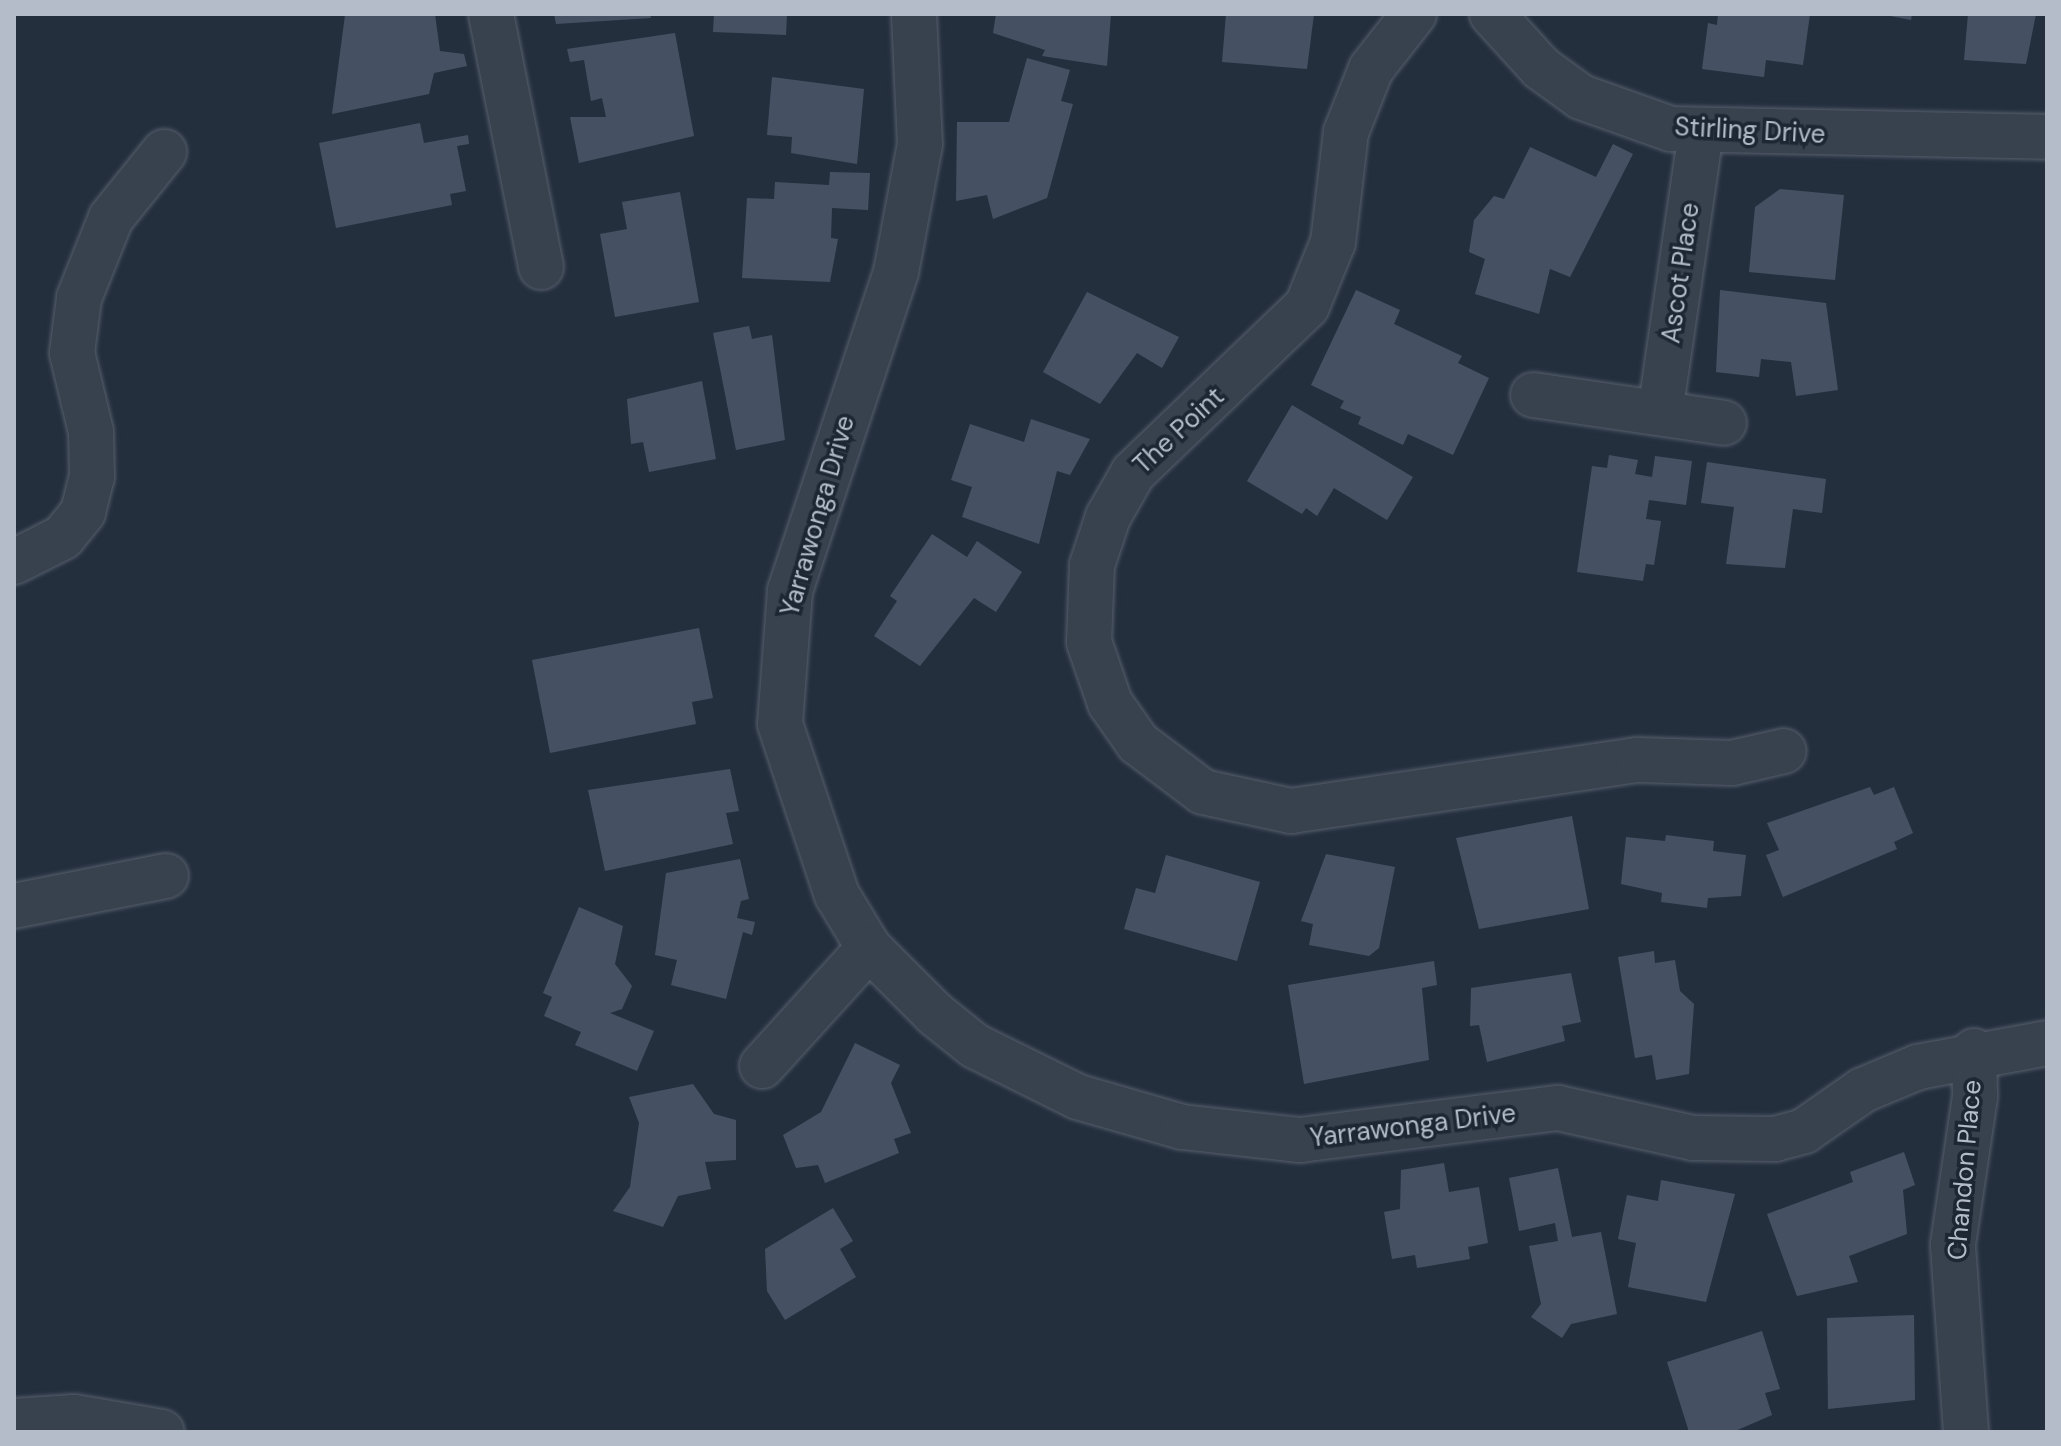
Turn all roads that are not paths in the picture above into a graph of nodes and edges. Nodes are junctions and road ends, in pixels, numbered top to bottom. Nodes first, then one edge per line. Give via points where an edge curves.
1 (491, 14) edge
2 (914, 14) edge
3 (1414, 14) edge
4 (1492, 14) edge
5 (1701, 133) junction
6 (2047, 137) edge
7 (164, 152) dead end
8 (541, 267) dead end
9 (1533, 395) dead end
10 (1660, 413) junction
11 (1724, 423) dead end
12 (14, 562) edge
13 (1784, 751) dead end
14 (166, 876) dead end
15 (14, 906) edge
16 (869, 948) junction
17 (2047, 1043) edge
18 (1974, 1051) junction
19 (762, 1066) dead end
20 (14, 1421) edge
21 (162, 1432) edge
22 (1966, 1432) edge

1 - 8 street
2 - 16 street, Yarrawonga Drive via 920,144 896,272 803,548 781,657 780,724 794,782 837,895
3 - 13 street, The Point via 1371,69 1346,132 1333,242 1307,306 1133,473 1108,517 1092,565 1089,642 1110,703 1138,743 1203,792 1291,811 1638,760 1687,766
4 - 5 street, Stirling Drive via 1541,68 1581,97
5 - 6 street, Stirling Drive
5 - 10 street, Ascot Place
7 - 12 street via 111,218 79,298 72,353 91,432 92,477 83,512 63,537
9 - 10 street
10 - 11 street
14 - 15 street
16 - 18 street, Yarrawonga Drive via 965,1038 1029,1075 1131,1114 1245,1136 1338,1139 1558,1108 1693,1138 1775,1139 1804,1131 1886,1078
16 - 19 street
17 - 18 street, Yarrawonga Drive
18 - 22 street, Chandon Place via 1975,1096 1953,1244
20 - 21 street via 74,1417

